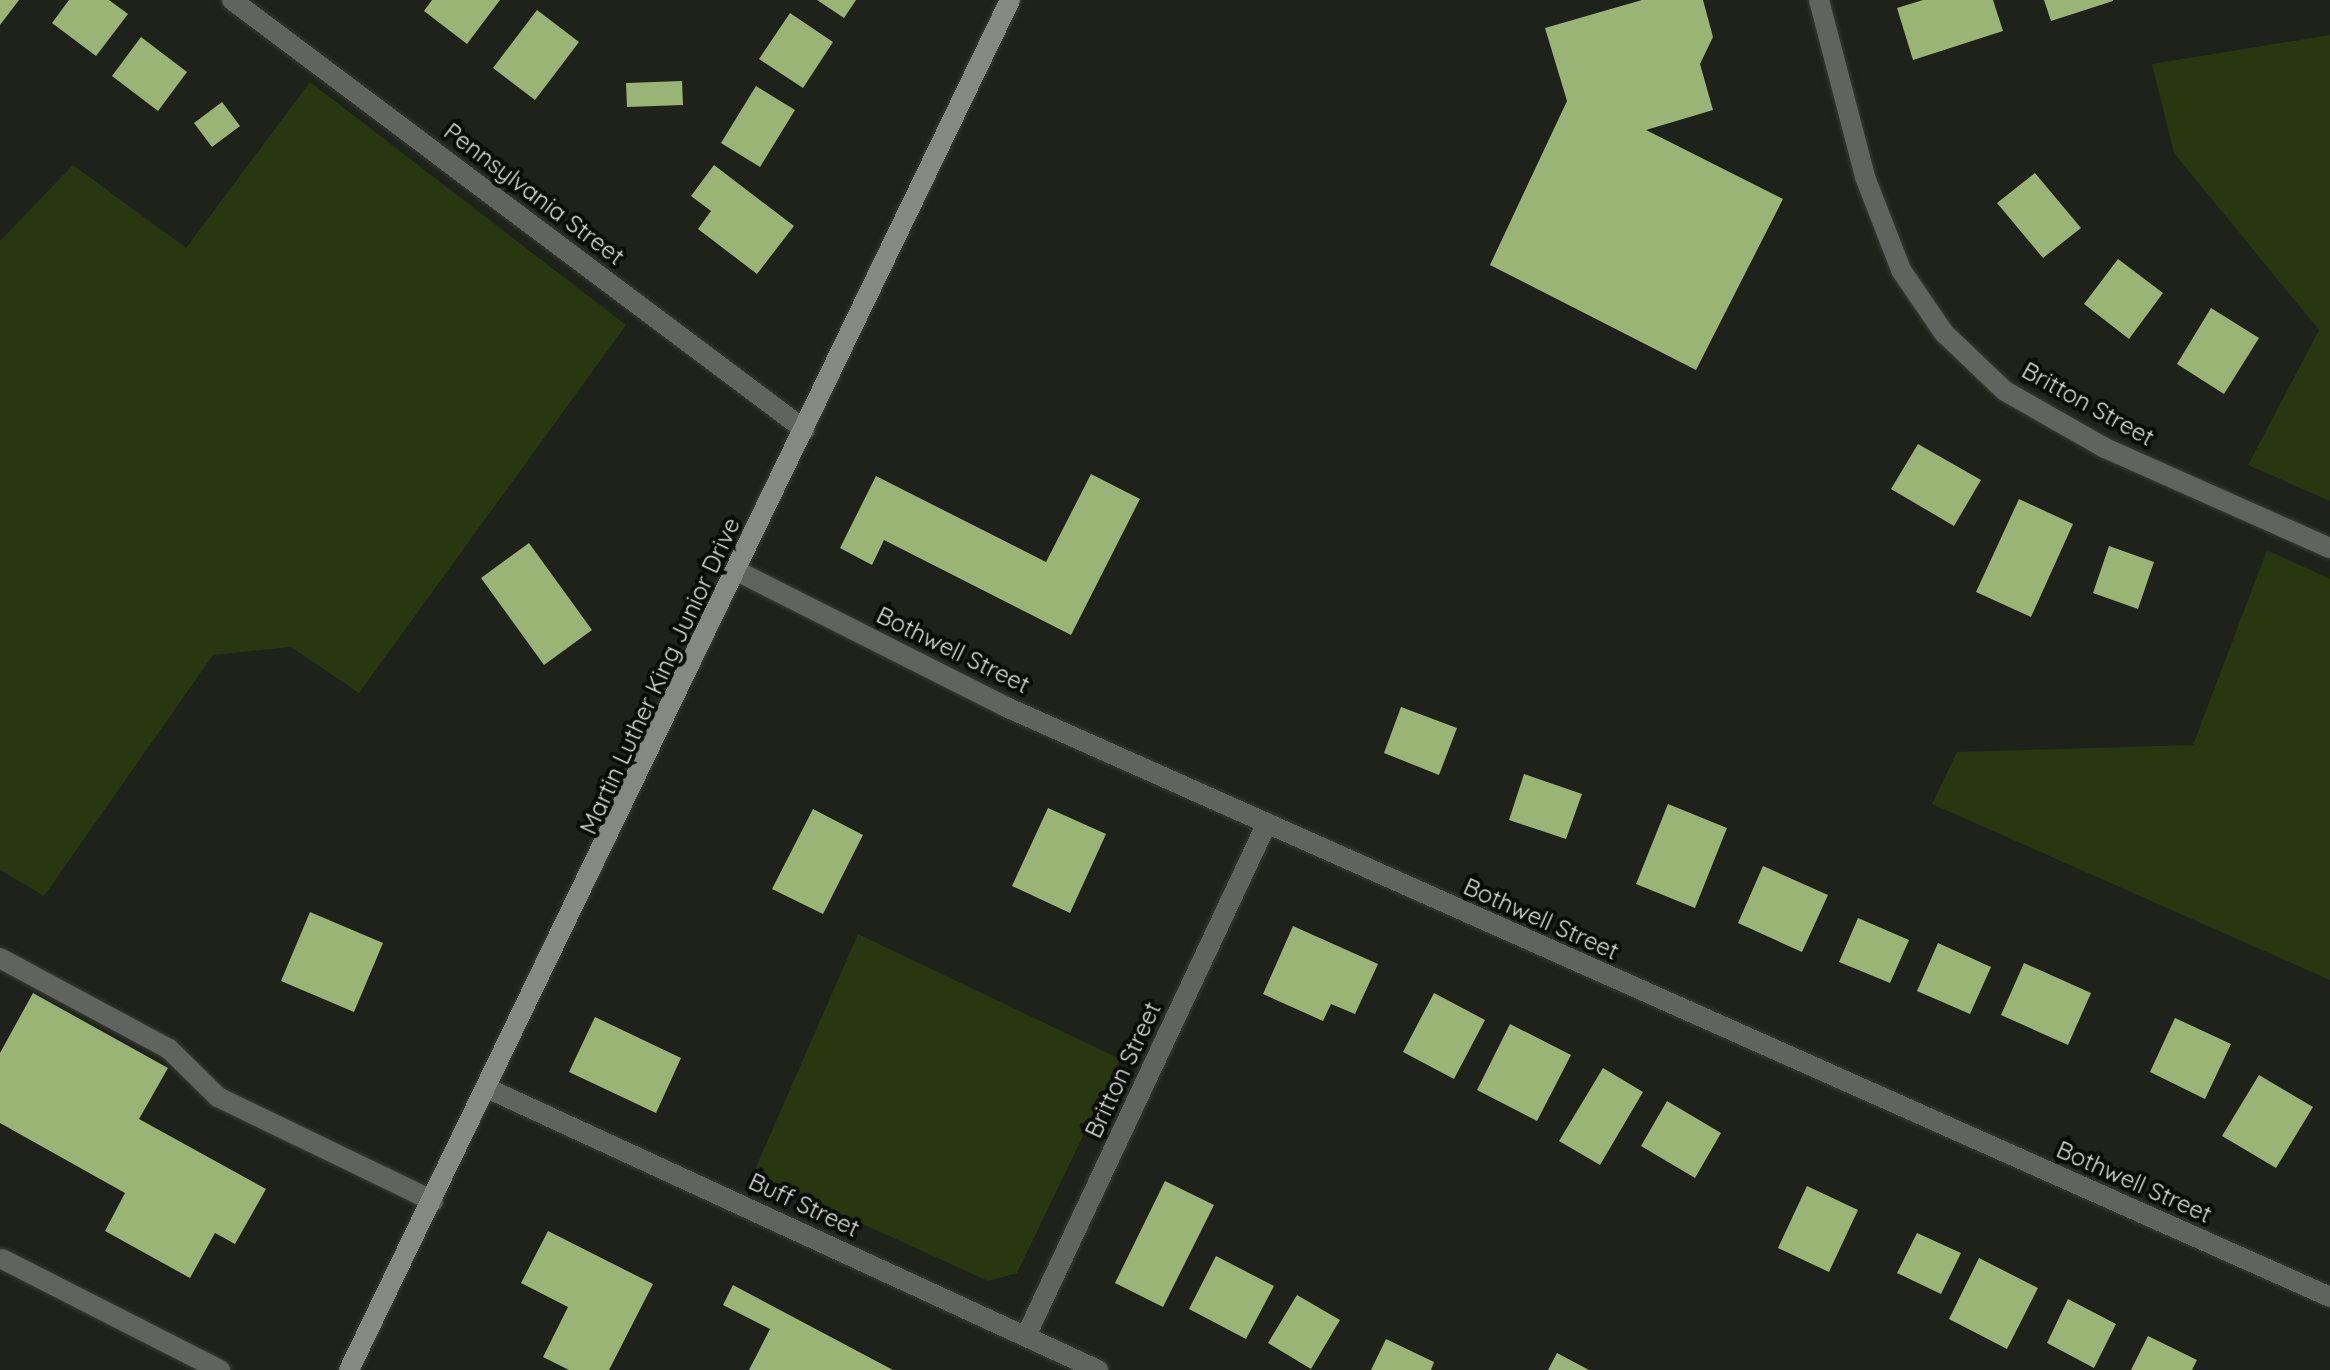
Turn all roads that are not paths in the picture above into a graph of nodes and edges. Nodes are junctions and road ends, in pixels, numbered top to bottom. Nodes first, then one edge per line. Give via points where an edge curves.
1 (232, 0) edge
2 (1010, 0) edge
3 (1819, 0) edge
4 (805, 430) junction
5 (2330, 548) edge
6 (739, 572) junction
7 (1266, 825) junction
8 (0, 958) edge
9 (489, 1089) junction
10 (433, 1201) junction
11 (2, 1259) edge
12 (2330, 1297) edge
13 (1026, 1336) junction
14 (220, 1370) edge
15 (349, 1370) edge
16 (1098, 1370) edge

1 - 4 street, Pennsylvania Street
2 - 4 main road, Martin Luther King Junior Drive
3 - 5 street, Britton Street via 1865,177 1901,270 1944,333 2005,391 2105,448
4 - 6 main road, Martin Luther King Junior Drive
6 - 7 street, Bothwell Street via 1004,706
6 - 9 main road, Martin Luther King Junior Drive
7 - 12 street, Bothwell Street
7 - 13 street, Britton Street
8 - 10 street via 169,1049 218,1097
9 - 10 main road, Martin Luther King Junior Drive
9 - 13 street, Buff Street
10 - 15 main road, Martin Luther King Junior Drive
11 - 14 street
13 - 16 street, Buff Street

